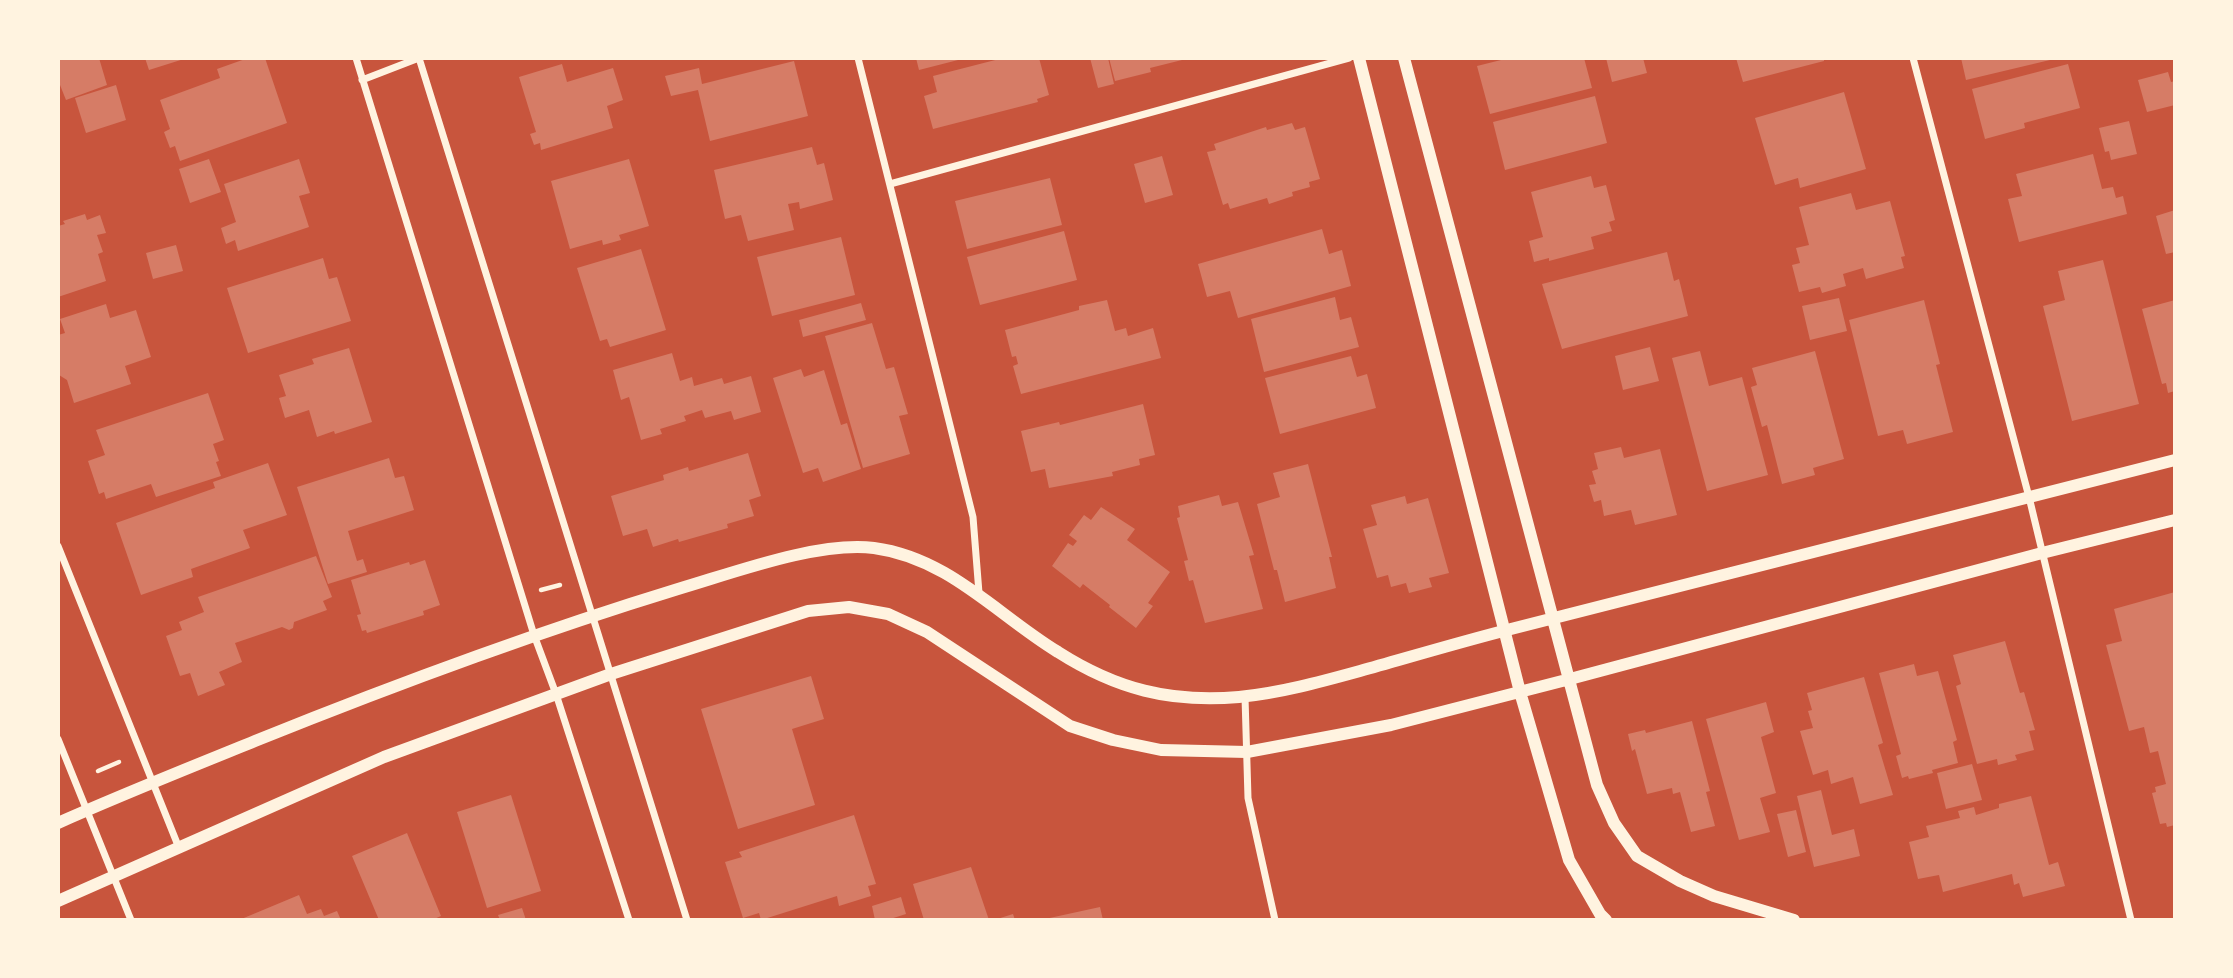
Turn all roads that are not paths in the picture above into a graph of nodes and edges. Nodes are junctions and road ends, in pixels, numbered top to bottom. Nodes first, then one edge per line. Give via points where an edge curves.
1 (356, 58) edge
2 (419, 58) edge
3 (858, 58) edge
4 (1349, 58) edge
5 (1359, 58) edge
6 (1404, 58) edge
7 (1913, 58) edge
8 (362, 80) junction
9 (890, 184) junction
10 (2175, 460) edge
11 (2029, 497) junction
12 (2175, 520) edge
13 (58, 546) edge
14 (2042, 553) junction
15 (979, 593) junction
16 (591, 615) junction
17 (1553, 619) junction
18 (1504, 631) junction
19 (534, 635) junction
20 (611, 674) junction
21 (1570, 679) junction
22 (1520, 692) junction
23 (556, 694) junction
24 (1245, 697) junction
25 (58, 739) edge
26 (1247, 752) junction
27 (153, 782) junction
28 (86, 810) junction
29 (58, 823) edge
30 (180, 848) junction
31 (113, 877) junction
32 (58, 901) edge
33 (1761, 916) edge
34 (1601, 918) edge
35 (131, 920) edge
36 (629, 920) edge
37 (687, 920) edge
38 (1275, 920) edge
39 (1794, 920) edge
40 (2131, 920) edge

1 - 8 street
2 - 8 street
2 - 16 street
3 - 9 street
4 - 9 street
5 - 18 street
6 - 17 street
7 - 11 street
8 - 19 street
9 - 15 street via 973,517
10 - 11 street
11 - 14 street
11 - 17 street
12 - 14 street
13 - 27 street
14 - 21 street
14 - 40 street
15 - 16 street via 934,566 898,553 844,546 801,554
15 - 24 street via 1055,651 1107,679 1145,693 1196,700
16 - 19 street
16 - 20 street
17 - 18 street
17 - 21 street
18 - 22 street
18 - 24 street via 1312,684
19 - 23 street
19 - 27 street
20 - 23 street
20 - 26 street via 808,611 849,607 888,614 928,632 1070,726 1161,750
20 - 37 street
21 - 22 street
21 - 33 street via 1597,785 1614,824 1637,856 1680,881
22 - 26 street via 1391,725
22 - 34 street via 1569,860
23 - 30 street via 384,757
23 - 36 street
24 - 26 street
25 - 28 street
26 - 38 street via 1248,798
27 - 28 street
27 - 30 street
28 - 29 street
28 - 31 street
30 - 31 street
31 - 32 street
31 - 35 street
33 - 39 street

